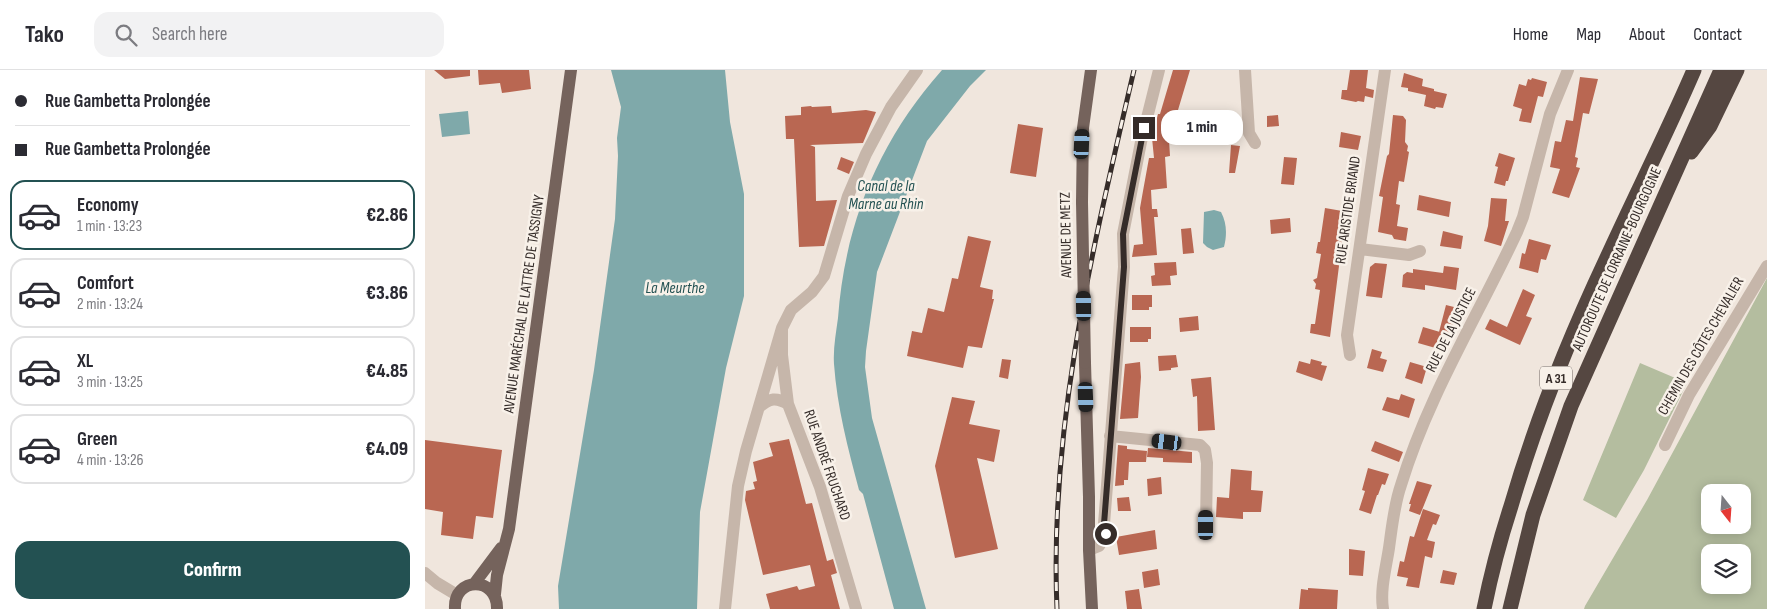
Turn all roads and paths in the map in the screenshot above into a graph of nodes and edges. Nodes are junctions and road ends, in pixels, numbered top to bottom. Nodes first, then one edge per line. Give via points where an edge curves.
1 (571, 70) edge
2 (917, 70) edge
3 (1091, 70) edge
4 (1159, 70) edge
5 (1245, 70) edge
6 (1385, 70) edge
7 (1568, 70) edge
8 (1694, 70) edge
9 (1721, 70) edge
10 (1737, 70) edge
11 (1255, 143) dead end
12 (1675, 173) junction
13 (1360, 249) junction
14 (1420, 251) dead end
15 (1767, 266) edge
16 (782, 328) junction
17 (1351, 355) dead end
18 (789, 404) junction
19 (759, 407) junction
20 (1110, 436) junction
21 (1665, 444) dead end
22 (1206, 525) dead end
23 (505, 542) junction
24 (1089, 550) junction
25 (425, 573) edge
26 (474, 584) junction
27 (495, 594) junction
28 (457, 595) junction
29 (455, 609) edge
30 (497, 609) edge
31 (725, 609) edge
32 (856, 609) edge
33 (1092, 609) edge
34 (1383, 609) edge
35 (1485, 609) edge
36 (1510, 609) edge

1 - 23 main road, AVENUE MARÉCHAL DE LATTRE DE TASSIGNY via 529,390
2 - 16 street via 891,107 866,154 848,196 824,276 812,292 791,310
3 - 24 main road, AVENUE DE METZ, bridge via 1083,128 1082,202
4 - 20 street via 1123,234 1124,267
5 - 11 street via 1249,133
6 - 13 street, RUE ARISTIDE BRIAND
7 - 34 street, RUE DE LA JUSTICE via 1550,114 1517,232 1433,401 1408,463 1394,513
8 - 35 highway, AUTOROUTE DE LORRAINE-BOURGOGNE / A 31 via 1604,263 1539,419 1499,543
9 - 12 highway, AUTOROUTE DE LORRAINE-BOURGOGNE / A 31
10 - 12 highway via 1710,126
12 - 36 highway, AUTOROUTE DE LORRAINE-BOURGOGNE / A 31 via 1571,406 1533,515
13 - 14 street via 1409,255
13 - 17 street, RUE ARISTIDE BRIAND via 1347,335
15 - 21 street, CHEMIN DES CÔTES CHEVALIER via 1689,395
16 - 18 street, RUE ANDRÉ FRUCHARD
16 - 19 street
18 - 19 street via 774,398
18 - 32 street, RUE ANDRÉ FRUCHARD via 820,487
19 - 31 street via 739,486
20 - 22 street via 1200,445 1205,450 1207,463
20 - 24 street via 1106,534 1099,546
23 - 26 main road, AVENUE MARÉCHAL DE LATTRE DE TASSIGNY
23 - 27 main road, AVENUE MARÉCHAL DE LATTRE DE TASSIGNY
24 - 33 main road, AVENUE DE METZ
25 - 28 street
26 - 27 main road via 489,588
26 - 28 main road
27 - 30 main road, AVENUE MARÉCHAL DE LATTRE DE TASSIGNY
28 - 29 main road

